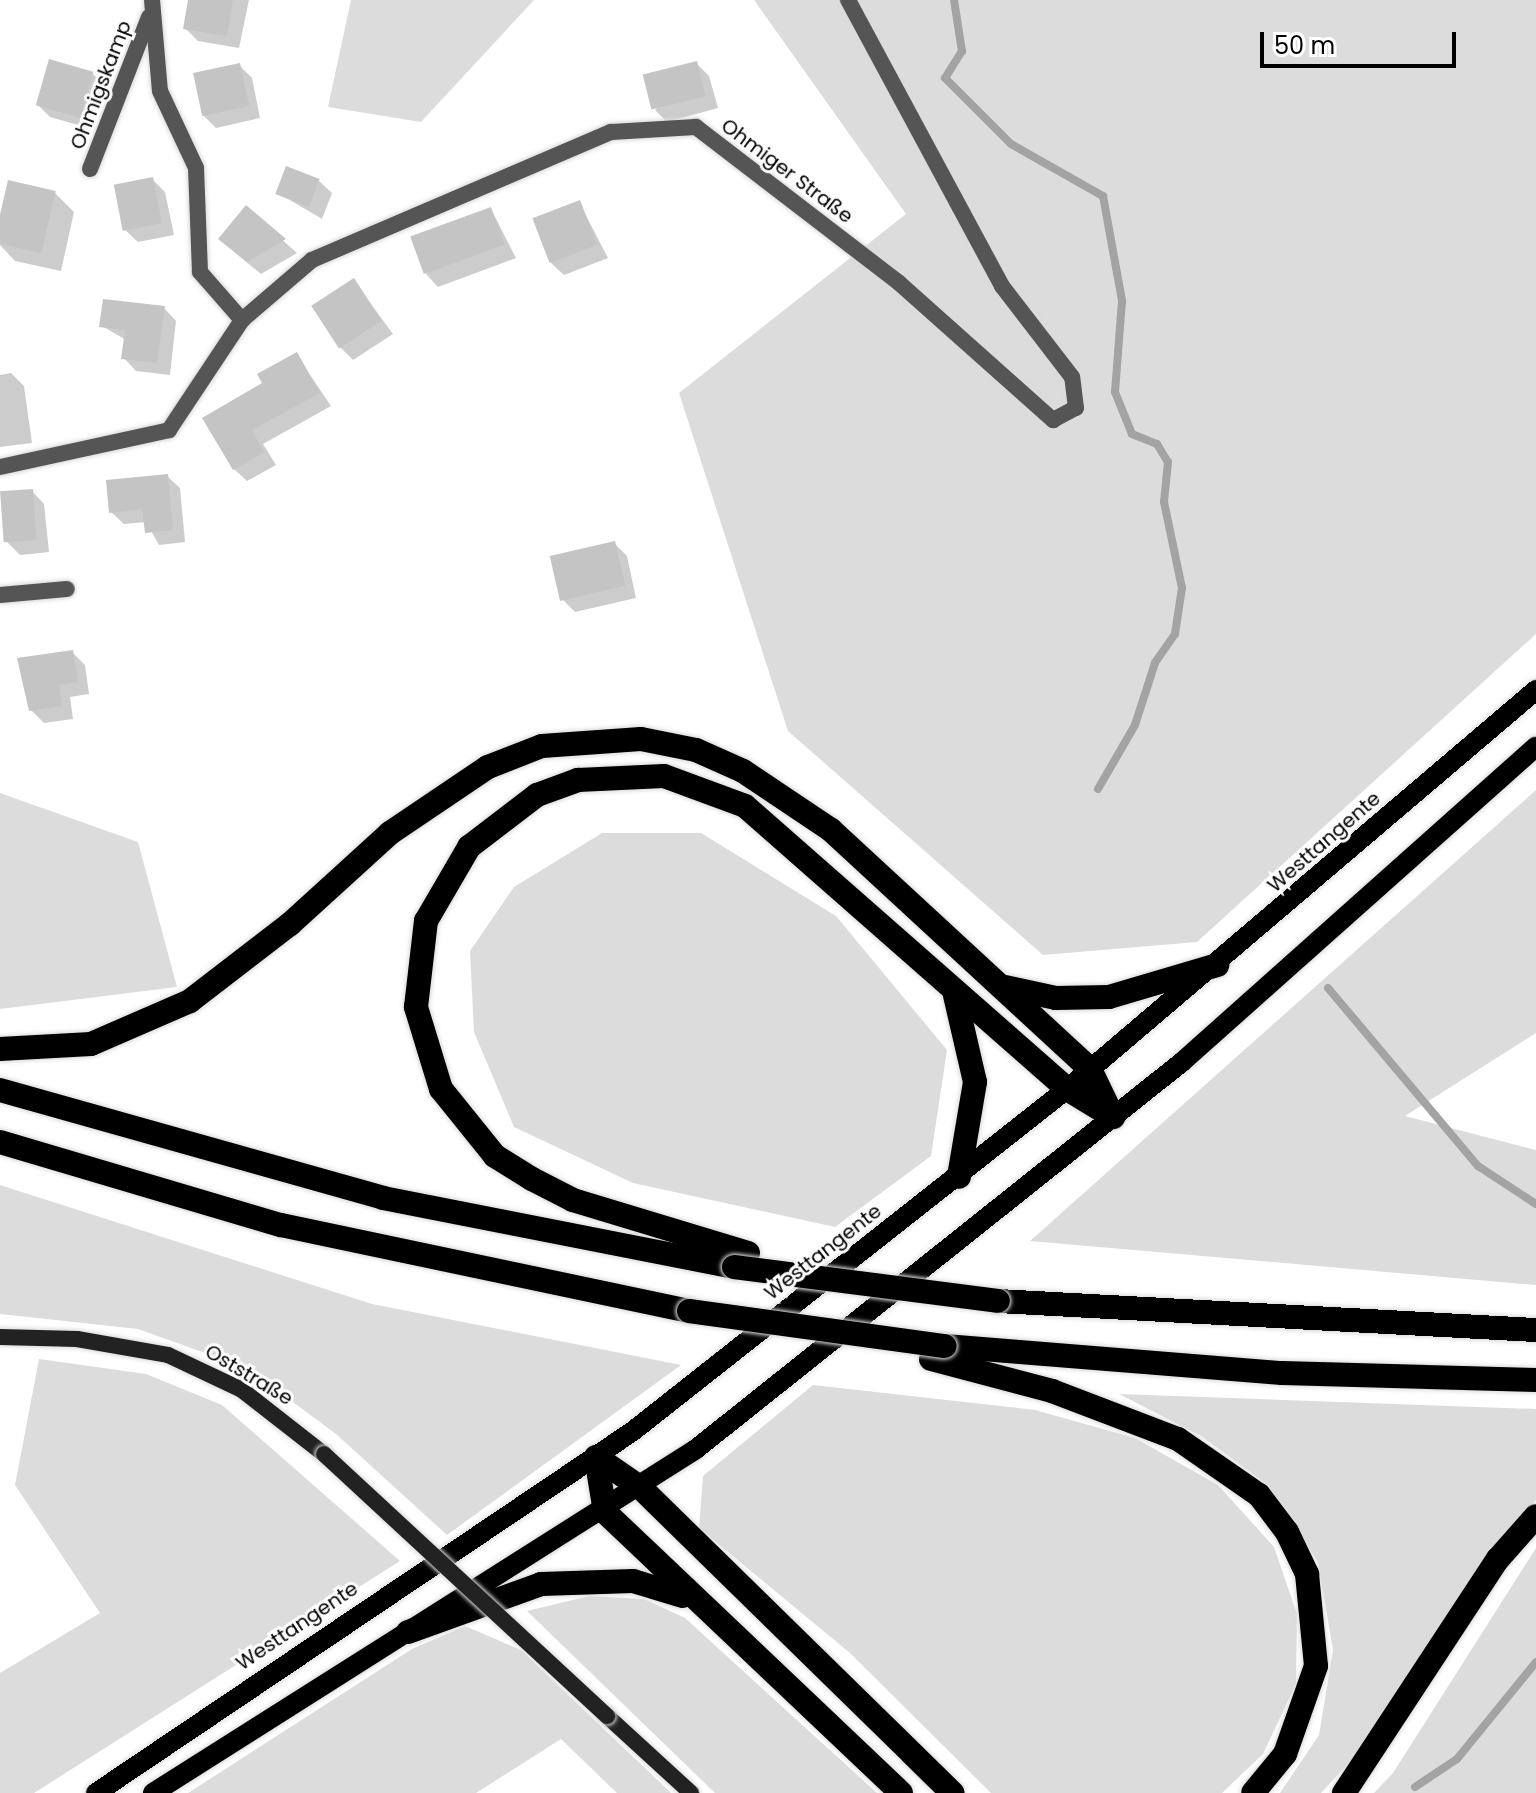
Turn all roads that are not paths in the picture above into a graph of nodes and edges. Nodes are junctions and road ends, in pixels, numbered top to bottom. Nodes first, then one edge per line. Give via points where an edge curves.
1 (848, 0) edge
2 (151, 8) edge
3 (90, 169) dead end
4 (242, 320) junction
5 (0, 467) edge
6 (67, 589) dead end
7 (0, 595) edge
8 (1536, 690) edge
9 (1536, 747) edge
10 (1217, 965) junction
11 (1005, 987) junction
12 (953, 988) junction
13 (0, 1049) edge
14 (1090, 1069) junction
15 (1067, 1089) junction
16 (0, 1090) edge
17 (1113, 1117) junction
18 (0, 1142) edge
19 (959, 1177) junction
20 (741, 1260) junction
21 (1536, 1330) edge
22 (0, 1337) edge
23 (938, 1353) junction
24 (1536, 1380) edge
25 (596, 1457) junction
26 (641, 1488) junction
27 (605, 1512) junction
28 (1536, 1516) edge
29 (687, 1597) junction
30 (408, 1632) junction
31 (96, 1793) edge
32 (153, 1793) edge
33 (691, 1793) edge
34 (901, 1793) edge
35 (952, 1793) edge
36 (1253, 1793) edge
37 (1344, 1793) edge

1 - 4 street, Ohmiger Straße via 1002,286 1072,377 1076,408 1053,420 898,282 696,127 611,132 446,199 312,260
2 - 3 street, Ohmigskamp
2 - 4 street, Ohmigskamp via 160,91 196,168 200,272
4 - 5 street, Ohmiger Straße via 169,430
6 - 7 street
8 - 10 main road, Westtangente
9 - 17 main road
10 - 11 highway via 1109,997 1056,998
10 - 14 main road, Westtangente
11 - 13 highway via 831,830 743,771 696,750 591,738 488,767 438,796 190,1001 91,1044
11 - 14 highway
12 - 15 highway
12 - 19 highway via 975,1082
12 - 20 highway via 778,830 706,787 664,776 578,780 525,802 469,847 426,921 416,1007 429,1062 465,1125 495,1156 573,1200
14 - 15 main road, Westtangente
14 - 17 highway
15 - 17 highway
15 - 19 main road, Westtangente
16 - 20 highway via 383,1198
17 - 26 main road
18 - 23 highway, bridge via 281,1225 689,1311
19 - 25 main road, Westtangente
20 - 21 highway, bridge via 849,1284 998,1301
22 - 33 street, Oststraße, bridge via 116,1343 181,1359 268,1407
23 - 24 highway via 1267,1372
23 - 36 highway via 1178,1439 1224,1465 1278,1520 1307,1574 1316,1666 1285,1754
25 - 26 highway
25 - 27 highway
25 - 31 main road, Westtangente
26 - 27 main road
26 - 35 highway
27 - 29 highway
27 - 30 main road
28 - 37 highway via 1498,1559
29 - 30 highway via 633,1581 541,1584
29 - 34 highway
30 - 32 main road

